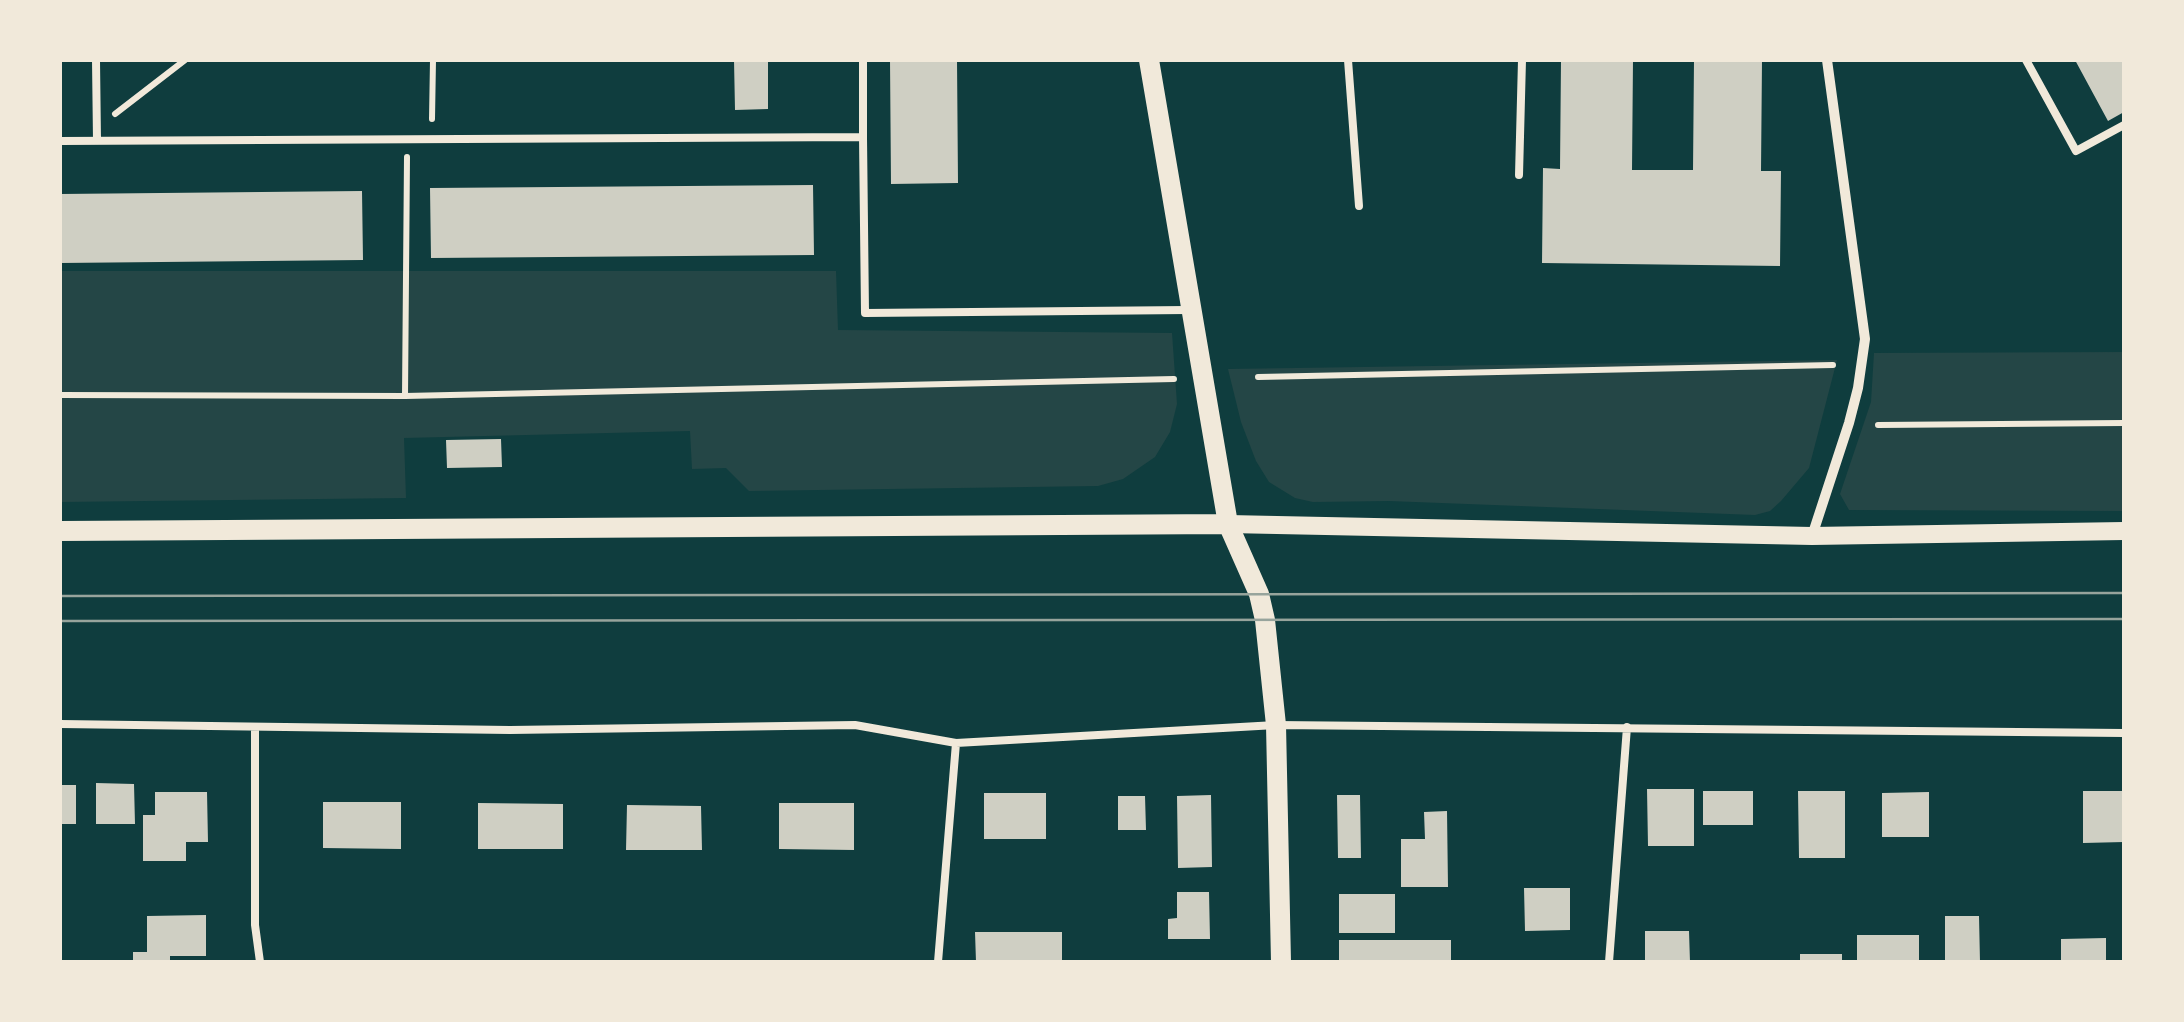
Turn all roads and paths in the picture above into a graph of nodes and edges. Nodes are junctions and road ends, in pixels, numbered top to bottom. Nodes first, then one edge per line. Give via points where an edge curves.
1 (96, 60) edge
2 (186, 60) edge
3 (433, 60) edge
4 (862, 60) edge
5 (1149, 60) edge
6 (1348, 60) edge
7 (1522, 60) edge
8 (1827, 60) edge
9 (2026, 60) edge
10 (2124, 124) edge
11 (97, 127) junction
12 (863, 137) junction
13 (407, 140) junction
14 (432, 140) junction
15 (97, 141) junction
16 (60, 142) edge
17 (1519, 174) dead end
18 (1359, 206) dead end
19 (1192, 310) junction
20 (1833, 364) dead end
21 (1258, 377) dead end
22 (1174, 379) dead end
23 (60, 395) edge
24 (405, 396) junction
25 (2124, 422) edge
26 (1878, 425) dead end
27 (1228, 524) junction
28 (2124, 530) edge
29 (60, 531) edge
30 (1812, 536) junction
31 (60, 724) edge
32 (1276, 725) junction
33 (255, 727) junction
34 (1627, 727) junction
35 (2124, 733) edge
36 (956, 743) junction
37 (260, 962) edge
38 (938, 962) edge
39 (1280, 962) edge
40 (1609, 962) edge

1 - 11 lane
2 - 11 path
3 - 14 path
4 - 12 lane
5 - 19 main road
6 - 18 lane
7 - 17 lane
8 - 30 street via 1865,339 1858,388
9 - 10 lane via 2076,151
11 - 15 lane
12 - 14 lane
12 - 19 lane via 865,313
13 - 14 lane
13 - 15 lane
13 - 24 path
15 - 16 lane
19 - 27 main road
20 - 21 path
22 - 24 path
23 - 24 path
25 - 26 path
27 - 29 main road
27 - 30 street
27 - 32 main road via 1259,594
28 - 30 street
31 - 33 lane
32 - 34 lane
32 - 36 lane
32 - 39 main road
33 - 36 lane via 856,725
33 - 37 lane
34 - 35 lane
34 - 40 lane
36 - 38 lane

